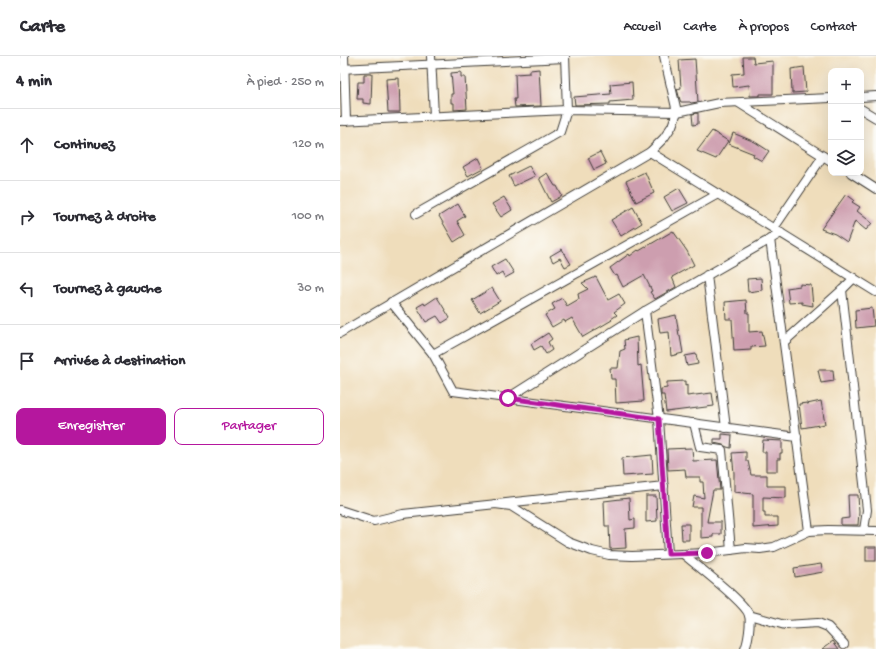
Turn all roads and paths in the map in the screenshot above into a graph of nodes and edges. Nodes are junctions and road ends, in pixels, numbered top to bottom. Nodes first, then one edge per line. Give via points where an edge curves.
1 (344, 56) edge
2 (664, 56) edge
3 (565, 57) edge
4 (432, 60) edge
5 (342, 68) edge
6 (876, 96) edge
7 (864, 97) edge
8 (828, 98) edge
9 (739, 103) junction
10 (567, 110) junction
11 (864, 111) edge
12 (677, 112) junction
13 (434, 116) junction
14 (876, 118) edge
15 (343, 121) edge
16 (650, 152) junction
17 (823, 156) junction
18 (828, 159) edge
19 (856, 176) edge
20 (876, 189) edge
21 (718, 194) junction
22 (416, 214) dead end
23 (777, 231) junction
24 (770, 239) junction
25 (707, 275) junction
26 (854, 278) junction
27 (842, 290) junction
28 (876, 292) edge
29 (391, 302) junction
30 (646, 311) junction
31 (340, 333) edge
32 (784, 342) junction
33 (433, 354) junction
34 (508, 398) junction
35 (659, 419) junction
36 (694, 424) junction
37 (726, 428) junction
38 (797, 437) junction
39 (664, 486) junction
40 (495, 504) junction
41 (340, 510) edge
42 (864, 530) junction
43 (809, 531) junction
44 (876, 531) edge
45 (731, 550) junction
46 (668, 554) junction
47 (683, 554) junction
48 (749, 615) junction
49 (844, 644) dead end
50 (745, 649) edge

1 - 5 street
2 - 12 street
3 - 4 street
3 - 10 street
4 - 5 street
4 - 13 street
5 - 15 street
6 - 7 street
8 - 9 street
9 - 12 street via 719,103
9 - 17 street
10 - 12 street
10 - 13 street
10 - 22 street via 560,132
11 - 14 street
12 - 16 street via 664,138
13 - 15 street
16 - 21 street
16 - 29 street
17 - 18 street
17 - 23 street
19 - 20 street
21 - 23 street
21 - 33 street
23 - 24 street
23 - 26 street
24 - 25 street
24 - 32 street
25 - 30 street
25 - 37 street
26 - 27 street
26 - 28 street
27 - 32 street
27 - 42 street via 867,510
29 - 31 street
29 - 33 street
30 - 34 street
30 - 35 street
32 - 38 street
33 - 34 street via 453,391
34 - 35 street
35 - 36 street
35 - 39 street
36 - 37 street
36 - 45 street via 700,447 722,450
37 - 38 street
38 - 43 street
39 - 40 street
39 - 46 street
40 - 41 street via 404,514 374,520
40 - 46 street via 511,506 568,542 592,551 632,556
42 - 43 street
42 - 44 street
43 - 45 street via 774,547
45 - 47 street
46 - 47 street
47 - 48 street via 740,602
48 - 49 street via 785,625 818,623 828,626
48 - 50 street

